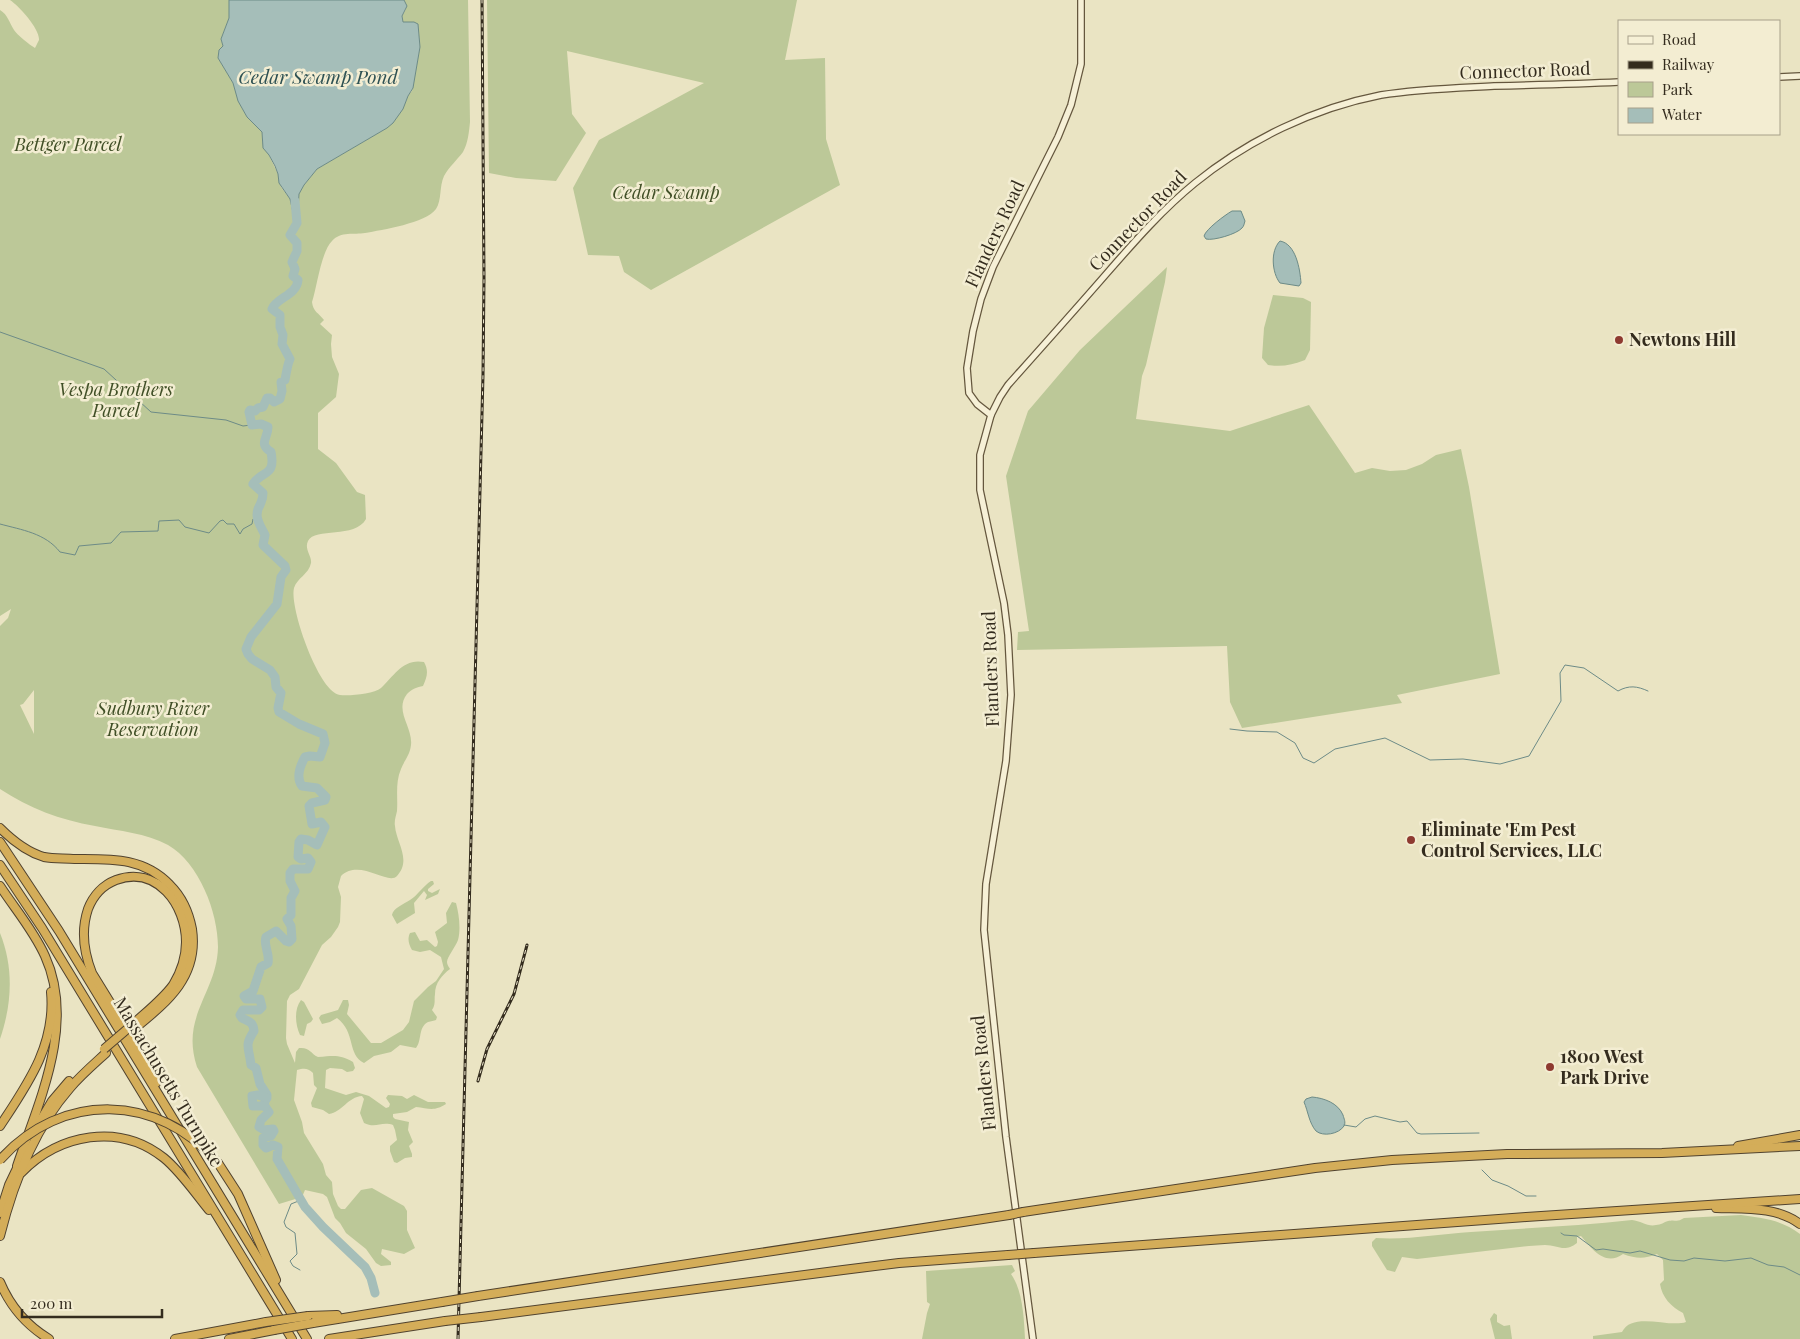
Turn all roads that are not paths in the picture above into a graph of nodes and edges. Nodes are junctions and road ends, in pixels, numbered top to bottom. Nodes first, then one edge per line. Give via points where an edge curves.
1 (1080, 0) edge
2 (1800, 76) edge
3 (1780, 77) edge
4 (1618, 82) edge
5 (991, 415) junction
6 (0, 828) edge
7 (0, 842) edge
8 (0, 865) edge
9 (0, 886) edge
10 (22, 919) junction
11 (133, 1027) junction
12 (164, 1103) junction
13 (0, 1126) edge
14 (1800, 1136) edge
15 (1800, 1146) edge
16 (1701, 1152) junction
17 (0, 1160) edge
18 (19, 1169) junction
19 (1800, 1199) edge
20 (1664, 1207) junction
21 (0, 1214) edge
22 (1800, 1224) edge
23 (226, 1232) junction
24 (0, 1236) edge
25 (0, 1282) edge
26 (288, 1307) junction
27 (366, 1314) junction
28 (49, 1339) edge
29 (175, 1339) edge
30 (229, 1339) edge
31 (292, 1339) edge
32 (307, 1339) edge
33 (328, 1339) edge
34 (1034, 1339) edge

1 - 5 main road, Flanders Road via 1081,64 1071,105 993,267 974,325 968,387 972,398
2 - 3 main road
4 - 5 main road, Connector Road via 1400,92 1328,109 1272,134 1208,173 1169,206 1008,386
5 - 34 main road, Flanders Road via 980,455 980,490 1004,603 1011,695 1006,761 986,887 984,930 1006,1137
6 - 11 highway via 21,846 45,857 120,860 140,865 162,877 179,897 187,912 192,937 187,971 174,993
7 - 12 highway, Massachusetts Turnpike via 55,924
8 - 23 highway, Massachusetts Turnpike via 42,928
9 - 10 highway
10 - 13 highway via 46,970 51,997 50,1023 36,1069
10 - 18 highway via 47,961 57,1016 51,1061
11 - 12 highway via 172,986 182,965 186,940 182,917 167,891 152,880 131,876 109,883 94,897 85,921 85,946 92,972 150,1069
11 - 18 highway via 64,1094
12 - 26 highway, Massachusetts Turnpike
14 - 16 highway
15 - 16 highway
16 - 27 highway, bridge via 1483,1154 1366,1162
17 - 26 highway, bridge via 20,1141 47,1124 80,1112 107,1109 141,1113 170,1124 197,1142 218,1163 242,1202
18 - 21 highway
18 - 23 highway via 70,1140 100,1136 130,1140 168,1161
18 - 24 highway
19 - 20 highway
20 - 22 highway via 1762,1210 1782,1214
20 - 33 highway, bridge via 861,1268
23 - 31 highway, Massachusetts Turnpike
25 - 28 highway via 16,1311
26 - 32 highway, Massachusetts Turnpike
27 - 29 highway, bridge via 308,1316
27 - 30 highway, bridge

